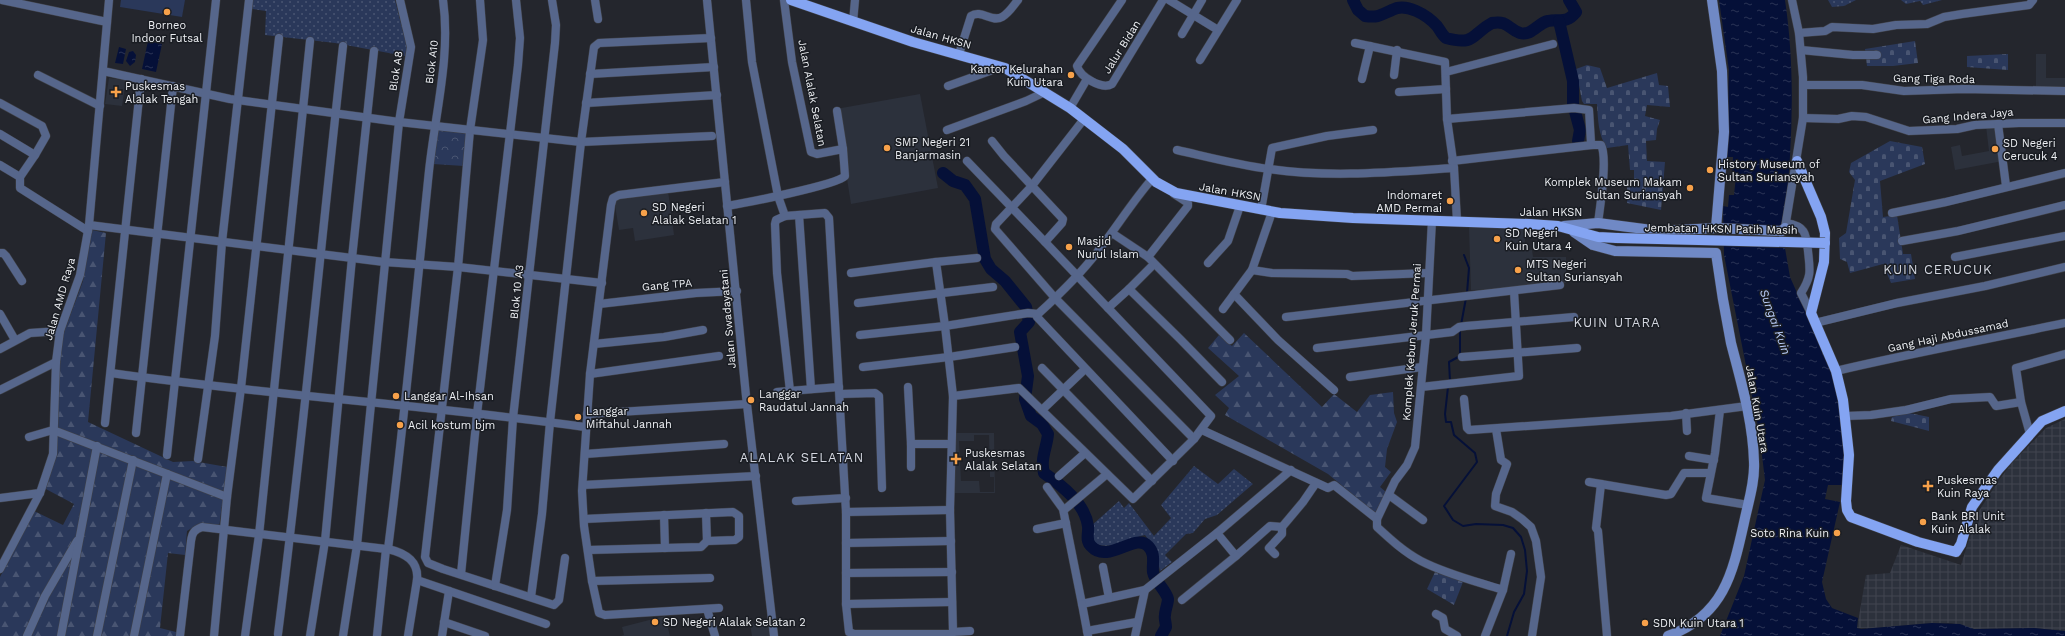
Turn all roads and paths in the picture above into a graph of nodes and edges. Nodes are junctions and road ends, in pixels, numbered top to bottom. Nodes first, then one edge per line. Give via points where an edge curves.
1 (2, 0) edge
2 (110, 0) edge
3 (216, 0) edge
4 (249, 0) edge
5 (400, 0) edge
6 (443, 0) edge
7 (480, 0) edge
8 (516, 0) edge
9 (552, 0) edge
10 (595, 0) edge
11 (707, 0) edge
12 (746, 0) edge
13 (784, 0) edge
14 (791, 0) edge
15 (855, 0) edge
16 (1018, 0) edge
17 (1122, 0) edge
18 (1163, 0) edge
19 (1169, 0) edge
20 (1202, 0) edge
21 (1237, 0) edge
22 (1712, 0) edge
23 (1792, 0) edge
24 (2033, 0) edge
25 (1194, 14) junction
26 (598, 19) dead end
27 (107, 22) junction
28 (854, 22) junction
29 (1218, 30) junction
30 (1799, 33) junction
31 (1182, 34) dead end
32 (279, 38) dead end
33 (711, 38) junction
34 (310, 41) dead end
35 (1356, 43) dead end
36 (1553, 44) dead end
37 (343, 46) dead end
38 (1370, 46) junction
39 (1397, 50) junction
40 (1801, 50) junction
41 (374, 51) dead end
42 (959, 54) junction
43 (1877, 55) dead end
44 (1200, 60) dead end
45 (714, 67) junction
46 (1001, 67) junction
47 (103, 71) junction
48 (1446, 72) junction
49 (590, 74) junction
50 (38, 75) dead end
51 (1394, 75) dead end
52 (141, 79) junction
53 (1087, 79) junction
54 (1362, 79) dead end
55 (1804, 85) junction
56 (173, 86) junction
57 (948, 86) dead end
58 (1446, 89) junction
59 (2065, 91) edge
60 (1044, 92) junction
61 (1399, 92) dead end
62 (206, 94) junction
63 (716, 95) junction
64 (238, 100) junction
65 (0, 103) edge
66 (586, 103) junction
67 (271, 105) junction
68 (100, 106) junction
69 (1070, 108) junction
70 (302, 109) junction
71 (837, 111) dead end
72 (335, 114) junction
73 (367, 118) junction
74 (1804, 118) junction
75 (1084, 119) junction
76 (1447, 119) junction
77 (399, 122) junction
78 (1998, 124) junction
79 (2065, 124) edge
80 (434, 126) junction
81 (470, 130) junction
82 (947, 130) dead end
83 (1372, 130) dead end
84 (0, 134) edge
85 (509, 134) junction
86 (712, 136) dead end
87 (545, 138) junction
88 (992, 141) dead end
89 (581, 142) junction
90 (1592, 145) junction
91 (843, 149) junction
92 (1177, 150) dead end
93 (35, 155) junction
94 (967, 161) dead end
95 (1797, 161) junction
96 (0, 165) edge
97 (1453, 165) junction
98 (1269, 169) junction
99 (2065, 173) edge
100 (20, 177) junction
101 (1152, 179) junction
102 (725, 182) junction
103 (2006, 186) junction
104 (1031, 187) junction
105 (1169, 190) junction
106 (778, 196) junction
107 (2065, 205) edge
108 (727, 206) junction
109 (1240, 206) junction
110 (1011, 209) junction
111 (1261, 210) junction
112 (1272, 212) junction
113 (1892, 213) dead end
114 (799, 215) junction
115 (785, 216) junction
116 (1432, 220) junction
117 (1457, 221) junction
118 (1598, 224) junction
119 (1558, 226) junction
120 (1785, 227) junction
121 (89, 228) junction
122 (125, 229) junction
123 (1718, 229) junction
124 (1112, 232) junction
125 (1574, 232) junction
126 (157, 233) junction
127 (2065, 236) edge
128 (190, 238) junction
129 (1902, 241) dead end
130 (222, 242) junction
131 (1045, 242) junction
132 (1825, 243) junction
133 (255, 246) junction
134 (288, 250) junction
135 (0, 253) edge
136 (320, 254) junction
137 (1148, 257) junction
138 (1955, 257) dead end
139 (352, 258) junction
140 (977, 258) dead end
141 (384, 262) junction
142 (936, 262) junction
143 (1208, 263) dead end
144 (420, 264) junction
145 (1154, 264) junction
146 (458, 267) junction
147 (2065, 267) edge
148 (1252, 270) junction
149 (494, 271) junction
150 (851, 273) dead end
151 (1428, 273) junction
152 (1077, 275) junction
153 (530, 276) junction
154 (566, 280) junction
155 (22, 281) dead end
156 (602, 283) junction
157 (1560, 285) dead end
158 (993, 287) dead end
159 (1129, 289) junction
160 (1514, 291) junction
161 (737, 292) junction
162 (941, 294) junction
163 (1234, 294) junction
164 (1055, 298) junction
165 (1428, 301) junction
166 (858, 303) dead end
167 (599, 304) junction
168 (1108, 308) junction
169 (1223, 309) dead end
170 (1811, 313) junction
171 (0, 314) edge
172 (1037, 315) junction
173 (1286, 317) dead end
174 (1574, 317) dead end
175 (1517, 321) junction
176 (2065, 322) edge
177 (1815, 323) junction
178 (945, 326) junction
179 (703, 330) dead end
180 (60, 331) junction
181 (860, 335) dead end
182 (1426, 335) junction
183 (15, 340) junction
184 (1230, 340) dead end
185 (594, 344) junction
186 (1015, 347) dead end
187 (1317, 348) dead end
188 (1577, 348) dead end
189 (0, 349) edge
190 (1517, 351) junction
191 (2065, 354) edge
192 (719, 356) dead end
193 (949, 357) junction
194 (1462, 357) dead end
195 (56, 362) junction
196 (863, 367) dead end
197 (1422, 367) junction
198 (1042, 368) dead end
199 (1084, 369) junction
200 (1836, 371) junction
201 (111, 373) junction
202 (590, 374) junction
203 (143, 378) junction
204 (1350, 378) dead end
205 (175, 381) junction
206 (1222, 382) dead end
207 (208, 384) junction
208 (908, 387) dead end
209 (1421, 387) junction
210 (241, 388) junction
211 (811, 389) junction
212 (0, 390) edge
213 (840, 390) junction
214 (1063, 390) junction
215 (1334, 390) dead end
216 (790, 391) junction
217 (777, 392) dead end
218 (272, 393) junction
219 (307, 396) junction
220 (953, 396) junction
221 (1464, 399) dead end
222 (339, 400) junction
223 (2021, 402) junction
224 (370, 403) junction
225 (747, 404) junction
226 (406, 406) junction
227 (1747, 406) junction
228 (441, 410) junction
229 (1042, 410) junction
230 (1720, 410) junction
231 (2065, 411) edge
232 (1686, 413) junction
233 (477, 414) junction
234 (587, 414) junction
235 (1846, 416) junction
236 (513, 418) junction
237 (550, 422) junction
238 (105, 423) dead end
239 (585, 426) junction
240 (1496, 429) junction
241 (53, 430) junction
242 (1202, 430) junction
243 (1687, 431) dead end
244 (136, 434) dead end
245 (2030, 434) junction
246 (29, 437) dead end
247 (1194, 439) junction
248 (724, 444) dead end
249 (911, 444) junction
250 (951, 444) junction
251 (97, 446) junction
252 (1085, 453) junction
253 (585, 454) junction
254 (167, 455) dead end
255 (1689, 456) dead end
256 (198, 459) dead end
257 (133, 460) junction
258 (1714, 460) junction
259 (1173, 461) junction
260 (911, 467) dead end
261 (1290, 470) junction
262 (1710, 473) junction
263 (167, 474) junction
264 (1106, 474) junction
265 (756, 476) junction
266 (1059, 476) dead end
267 (1152, 481) junction
268 (1589, 482) dead end
269 (1316, 483) junction
270 (1601, 484) junction
271 (583, 485) junction
272 (1047, 487) dead end
273 (882, 488) dead end
274 (40, 493) junction
275 (1388, 495) junction
276 (227, 497) junction
277 (0, 498) edge
278 (846, 498) junction
279 (796, 502) dead end
280 (1748, 505) junction
281 (950, 510) junction
282 (1064, 510) junction
283 (846, 512) junction
284 (706, 513) junction
285 (664, 515) junction
286 (1377, 519) junction
287 (584, 520) junction
288 (1422, 520) dead end
289 (1066, 523) junction
290 (1037, 528) dead end
291 (1282, 528) junction
292 (224, 531) junction
293 (1217, 533) junction
294 (259, 535) junction
295 (80, 536) junction
296 (290, 537) junction
297 (325, 541) junction
298 (707, 541) junction
299 (951, 542) junction
300 (846, 543) junction
301 (357, 545) junction
302 (665, 548) junction
303 (387, 549) junction
304 (588, 550) junction
305 (1275, 554) dead end
306 (1511, 554) dead end
307 (1236, 556) junction
308 (565, 558) dead end
309 (1103, 567) dead end
310 (0, 569) edge
311 (952, 572) junction
312 (846, 573) junction
313 (461, 574) junction
314 (710, 578) dead end
315 (417, 580) junction
316 (592, 581) junction
317 (495, 586) junction
318 (1146, 589) junction
319 (1502, 590) junction
320 (449, 591) junction
321 (531, 597) junction
322 (1109, 598) junction
323 (1182, 600) dead end
324 (952, 602) junction
325 (846, 604) junction
326 (1082, 604) junction
327 (719, 608) dead end
328 (707, 609) junction
329 (1436, 614) dead end
330 (444, 622) junction
331 (1137, 622) junction
332 (546, 624) dead end
333 (970, 631) dead end
334 (1087, 633) edge
335 (278, 634) dead end
336 (951, 634) edge
337 (27, 636) edge
338 (61, 636) edge
339 (97, 636) edge
340 (134, 636) edge
341 (180, 636) edge
342 (214, 636) edge
343 (245, 636) edge
344 (310, 636) edge
345 (343, 636) edge
346 (377, 636) edge
347 (408, 636) edge
348 (442, 636) edge
349 (485, 636) edge
350 (715, 636) edge
351 (774, 636) edge
352 (1135, 636) edge
353 (1457, 636) edge
354 (1485, 636) edge
355 (1532, 636) edge
356 (1607, 636) edge
357 (1668, 636) edge

1 - 27 street
2 - 27 street, Jalan AMD Raya
3 - 62 street
4 - 64 street
5 - 77 street, Blok A8 via 411,47
6 - 80 street, Blok A10 via 446,44
7 - 81 street via 483,40
8 - 85 street via 520,38
9 - 87 street, Blok 10 A3 via 556,43
10 - 26 street
11 - 33 street, Jalan Swadayatani
12 - 106 street via 752,62
13 - 91 street, Jalan Alalak Selatan via 792,62 812,152 817,154
14 - 28 main road, Jalan HKSN
15 - 28 street
16 - 42 street via 1002,17 995,18 977,13 971,16
17 - 53 street via 1078,66 1080,73
18 - 53 street, Jalur Bidan via 1112,84 1106,85
19 - 25 street
20 - 25 street
21 - 29 street
22 - 123 street via 1722,71 1724,132
23 - 30 street
24 - 30 street via 2029,6 1950,16 1927,24 1873,29 1832,27
25 - 29 street
25 - 31 street
27 - 47 street, Jalan AMD Raya
28 - 42 main road, Jalan HKSN
29 - 44 street
30 - 40 street
32 - 67 street
33 - 45 street, Jalan Swadayatani
33 - 49 street via 599,43 594,47
34 - 70 street
35 - 38 street
36 - 48 street
37 - 72 street
38 - 39 street
38 - 54 street
39 - 48 street via 1444,60
39 - 51 street
40 - 43 street
40 - 55 street
41 - 73 street
42 - 46 main road, Jalan HKSN
45 - 49 street
45 - 63 street, Jalan Swadayatani
46 - 57 street
46 - 60 main road, Jalan HKSN
47 - 52 street
47 - 68 street, Jalan AMD Raya
48 - 58 street
49 - 66 street
50 - 68 street
52 - 56 street
52 - 122 street
53 - 69 street
55 - 59 street, Gang Tiga Roda via 1862,85 1904,91
55 - 74 street
56 - 62 street
56 - 126 street
58 - 61 street
58 - 76 street
60 - 69 main road, Jalan HKSN
60 - 82 street
62 - 64 street
62 - 128 street
63 - 66 street
63 - 102 street, Jalan Swadayatani
64 - 67 street
64 - 130 street
65 - 93 street via 45,129 46,136
66 - 89 street
67 - 70 street
67 - 133 street
68 - 121 street, Jalan AMD Raya
69 - 75 main road, Jalan HKSN
70 - 72 street
70 - 134 street
71 - 91 street
72 - 73 street
72 - 136 street
73 - 77 street
73 - 139 street
74 - 78 street, Gang Indera Jaya via 1866,117 1909,131 1957,130 1975,125
74 - 95 street
75 - 101 main road, Jalan HKSN via 1123,149
75 - 104 street
76 - 90 street via 1574,108 1588,110
76 - 97 street
77 - 80 street
77 - 141 street, Blok A8
78 - 79 street, Gang Indera Jaya
78 - 103 street
80 - 81 street
80 - 144 street, Blok A10
81 - 85 street
81 - 146 street
83 - 98 street via 1327,136 1272,148
84 - 93 street
85 - 87 street
85 - 149 street
86 - 89 street
87 - 89 street
87 - 153 street, Blok 10 A3
88 - 104 street
89 - 154 street
90 - 97 street
90 - 118 street via 1601,145 1603,151
91 - 106 street, Jalan Alalak Selatan via 844,178
92 - 98 street
93 - 100 street
94 - 110 street
95 - 120 street
95 - 132 main road via 1821,217
96 - 100 street
97 - 98 street via 1352,174
97 - 117 street
98 - 111 street
99 - 103 street
100 - 121 street via 20,188
101 - 105 main road, Jalan HKSN
101 - 124 street
102 - 108 street, Jalan Swadayatani
102 - 156 street via 619,195 613,198
103 - 113 street
104 - 110 street
104 - 131 street via 1063,219
105 - 109 main road, Jalan HKSN via 1208,201
105 - 137 street via 1186,201 1188,206
106 - 108 street, Jalan Alalak Selatan
106 - 115 street
107 - 129 street via 1958,231
108 - 161 street, Jalan Swadayatani
109 - 111 main road, Jalan HKSN
109 - 143 street via 1228,241
110 - 131 street
110 - 164 street via 994,227 996,232
111 - 112 main road, Jalan HKSN
112 - 116 main road, Jalan HKSN
112 - 148 street
114 - 115 street
114 - 211 street
114 - 213 street via 825,213 829,218
115 - 216 street via 776,220 775,224 777,273
116 - 117 main road, Jalan HKSN
116 - 151 street, Komplek Kebun Jeruk Permai
117 - 119 main road, Jalan HKSN
118 - 119 street, Jalan HKSN
118 - 123 street, Jalan HKSN via 1659,231
119 - 125 main road, Jembatan HKSN Patih Masih
120 - 123 street, Jalan HKSN
120 - 170 street via 1794,224 1807,235 1811,271 1801,293
121 - 122 street
121 - 180 street, Jalan AMD Raya via 80,275
122 - 126 street
122 - 201 street
124 - 137 street
124 - 152 street
125 - 132 main road, Jembatan HKSN Patih Masih, bridge via 1617,238
125 - 227 street, Jalan Kuin Utara via 1593,245 1616,252 1716,253 1731,340
126 - 128 street
126 - 203 street
127 - 138 street
128 - 130 street
128 - 205 street
130 - 133 street
130 - 207 street via 219,300
131 - 152 street
132 - 170 main road via 1824,262
133 - 134 street
133 - 210 street
134 - 136 street
134 - 218 street
135 - 155 street via 6,256
136 - 139 street
136 - 219 street
137 - 145 street
139 - 141 street
139 - 222 street
140 - 142 street
141 - 144 street
141 - 224 street, Blok A8
142 - 150 street
142 - 162 street
144 - 146 street
144 - 226 street, Blok A10
145 - 159 street
145 - 184 street
146 - 149 street
146 - 228 street
147 - 177 street
148 - 151 street via 1352,276
148 - 163 street
149 - 153 street
149 - 233 street
151 - 165 street, Komplek Kebun Jeruk Permai
152 - 164 street
152 - 168 street
153 - 154 street
153 - 236 street, Blok 10 A3
154 - 156 street
154 - 237 street
156 - 167 street
157 - 160 street
158 - 162 street
159 - 168 street
159 - 206 street
160 - 165 street
160 - 175 street
161 - 167 street, Gang TPA via 696,293
161 - 225 street, Jalan Swadayatani
162 - 166 street
162 - 178 street
163 - 169 street
163 - 215 street via 1278,340
164 - 172 street
164 - 247 street
165 - 173 street
165 - 182 street, Komplek Kebun Jeruk Permai
167 - 185 street
168 - 242 street via 1209,412 1211,418
170 - 177 main road
171 - 183 street
172 - 178 street via 1028,313
172 - 199 street
174 - 175 street
175 - 182 street via 1460,327 1452,332
175 - 190 street
176 - 200 street, Gang Haji Abdussamad
177 - 200 main road
178 - 181 street
178 - 193 street
179 - 185 street
180 - 183 street via 30,333
180 - 195 street, Jalan AMD Raya
182 - 187 street
182 - 197 street, Komplek Kebun Jeruk Permai
183 - 189 street
185 - 202 street
186 - 193 street
188 - 190 street
190 - 194 street
190 - 209 street via 1518,376
191 - 223 street via 2016,367
192 - 202 street
193 - 196 street
193 - 220 street
195 - 212 street
195 - 241 street, Jalan AMD Raya
197 - 204 street
197 - 209 street, Komplek Kebun Jeruk Permai
198 - 214 street
199 - 214 street
199 - 259 street
200 - 235 main road
201 - 203 street
201 - 238 street
202 - 234 street
203 - 205 street
203 - 244 street
205 - 207 street
205 - 254 street
207 - 210 street
207 - 256 street
208 - 249 street
209 - 275 street, Komplek Kebun Jeruk Permai via 1412,455
210 - 218 street
210 - 276 street
211 - 213 street
211 - 216 street
213 - 273 street via 875,393 879,396
213 - 278 street
214 - 229 street
214 - 267 street
216 - 217 street
218 - 219 street
218 - 294 street
219 - 222 street
219 - 296 street
220 - 229 street via 1019,388
220 - 250 street
221 - 240 street via 1469,430
222 - 224 street
222 - 297 street
223 - 235 street via 1996,406 1990,397 1951,399 1906,410
223 - 245 street
224 - 226 street
224 - 301 street, Blok A8
225 - 234 street
225 - 265 street, Jalan Swadayatani
226 - 228 street
226 - 303 street, Blok A10
227 - 230 street
227 - 280 street, Jalan Kuin Utara via 1754,462
228 - 233 street
228 - 313 street via 425,557 428,563
229 - 252 street
230 - 232 street
230 - 258 street
231 - 245 main road via 2046,419
232 - 240 street
232 - 243 street
233 - 236 street
233 - 313 street
234 - 239 street
235 - 245 main road via 1849,455 1846,501 1848,514 1853,519 1951,552 1956,552 1959,547 1972,507 1983,490
236 - 237 street
236 - 317 street, Blok 10 A3 via 507,510
237 - 239 street
237 - 321 street
239 - 253 street
240 - 355 street via 1501,460 1507,464 1496,494 1495,506 1512,512 1531,527 1540,561 1541,577
241 - 246 street
241 - 251 street
241 - 274 street, Jalan AMD Raya via 53,454
242 - 247 street
242 - 261 street
247 - 259 street
248 - 253 street
249 - 250 street
249 - 260 street
250 - 281 street
251 - 257 street
251 - 295 street
252 - 264 street
252 - 266 street
253 - 271 street
255 - 258 street
257 - 263 street
257 - 339 street
258 - 262 street
259 - 267 street
261 - 269 street
261 - 293 street
262 - 270 street via 1684,473 1672,494 1666,495
262 - 280 street via 1706,498
263 - 276 street
263 - 340 street
264 - 267 street via 1133,499
264 - 282 street
265 - 271 street
265 - 351 street, Jalan Swadayatani
268 - 270 street
269 - 286 street via 1328,488 1334,485
269 - 291 street
270 - 356 street via 1596,528
271 - 287 street
272 - 282 street
274 - 277 street
274 - 310 street, Jalan AMD Raya
275 - 286 street, Komplek Kebun Jeruk Permai
275 - 288 street
276 - 292 street
278 - 279 street
278 - 283 street
280 - 357 street, Jalan Kuin Utara via 1734,564 1717,601 1692,626
281 - 283 street
281 - 299 street
282 - 289 street
283 - 300 street
284 - 285 street
284 - 298 street
284 - 298 street via 736,512 739,516 739,537 735,540
285 - 287 street
285 - 302 street
286 - 319 street via 1377,527 1420,561
287 - 304 street
289 - 290 street
289 - 326 street
291 - 305 street via 1282,534 1269,548
291 - 307 street via 1270,526
292 - 294 street
292 - 341 street via 202,527 192,533
292 - 342 street
293 - 307 street
293 - 318 street
294 - 296 street
294 - 343 street
295 - 337 street via 45,596
295 - 338 street
296 - 297 street
296 - 335 street
297 - 301 street
297 - 344 street
298 - 302 street via 700,548
299 - 300 street
299 - 311 street
300 - 312 street
301 - 303 street
301 - 345 street, Blok A8
302 - 304 street
303 - 315 street via 409,556 415,567
303 - 346 street, Blok A10
304 - 316 street
306 - 319 street
307 - 323 street
308 - 321 street via 558,602 554,605
309 - 322 street
311 - 312 street
311 - 324 street
312 - 325 street
313 - 317 street
314 - 316 street
315 - 320 street
315 - 347 street
316 - 328 street via 597,608 599,613 605,615
317 - 321 street
318 - 322 street
318 - 331 street
319 - 354 street
320 - 330 street
320 - 332 street
322 - 326 street
324 - 325 street
324 - 336 street
325 - 336 street via 848,629 851,634
326 - 334 street
327 - 328 street
328 - 350 street
329 - 353 street via 1443,618 1445,629
330 - 348 street
330 - 349 street
331 - 334 street
331 - 352 street
333 - 336 street

